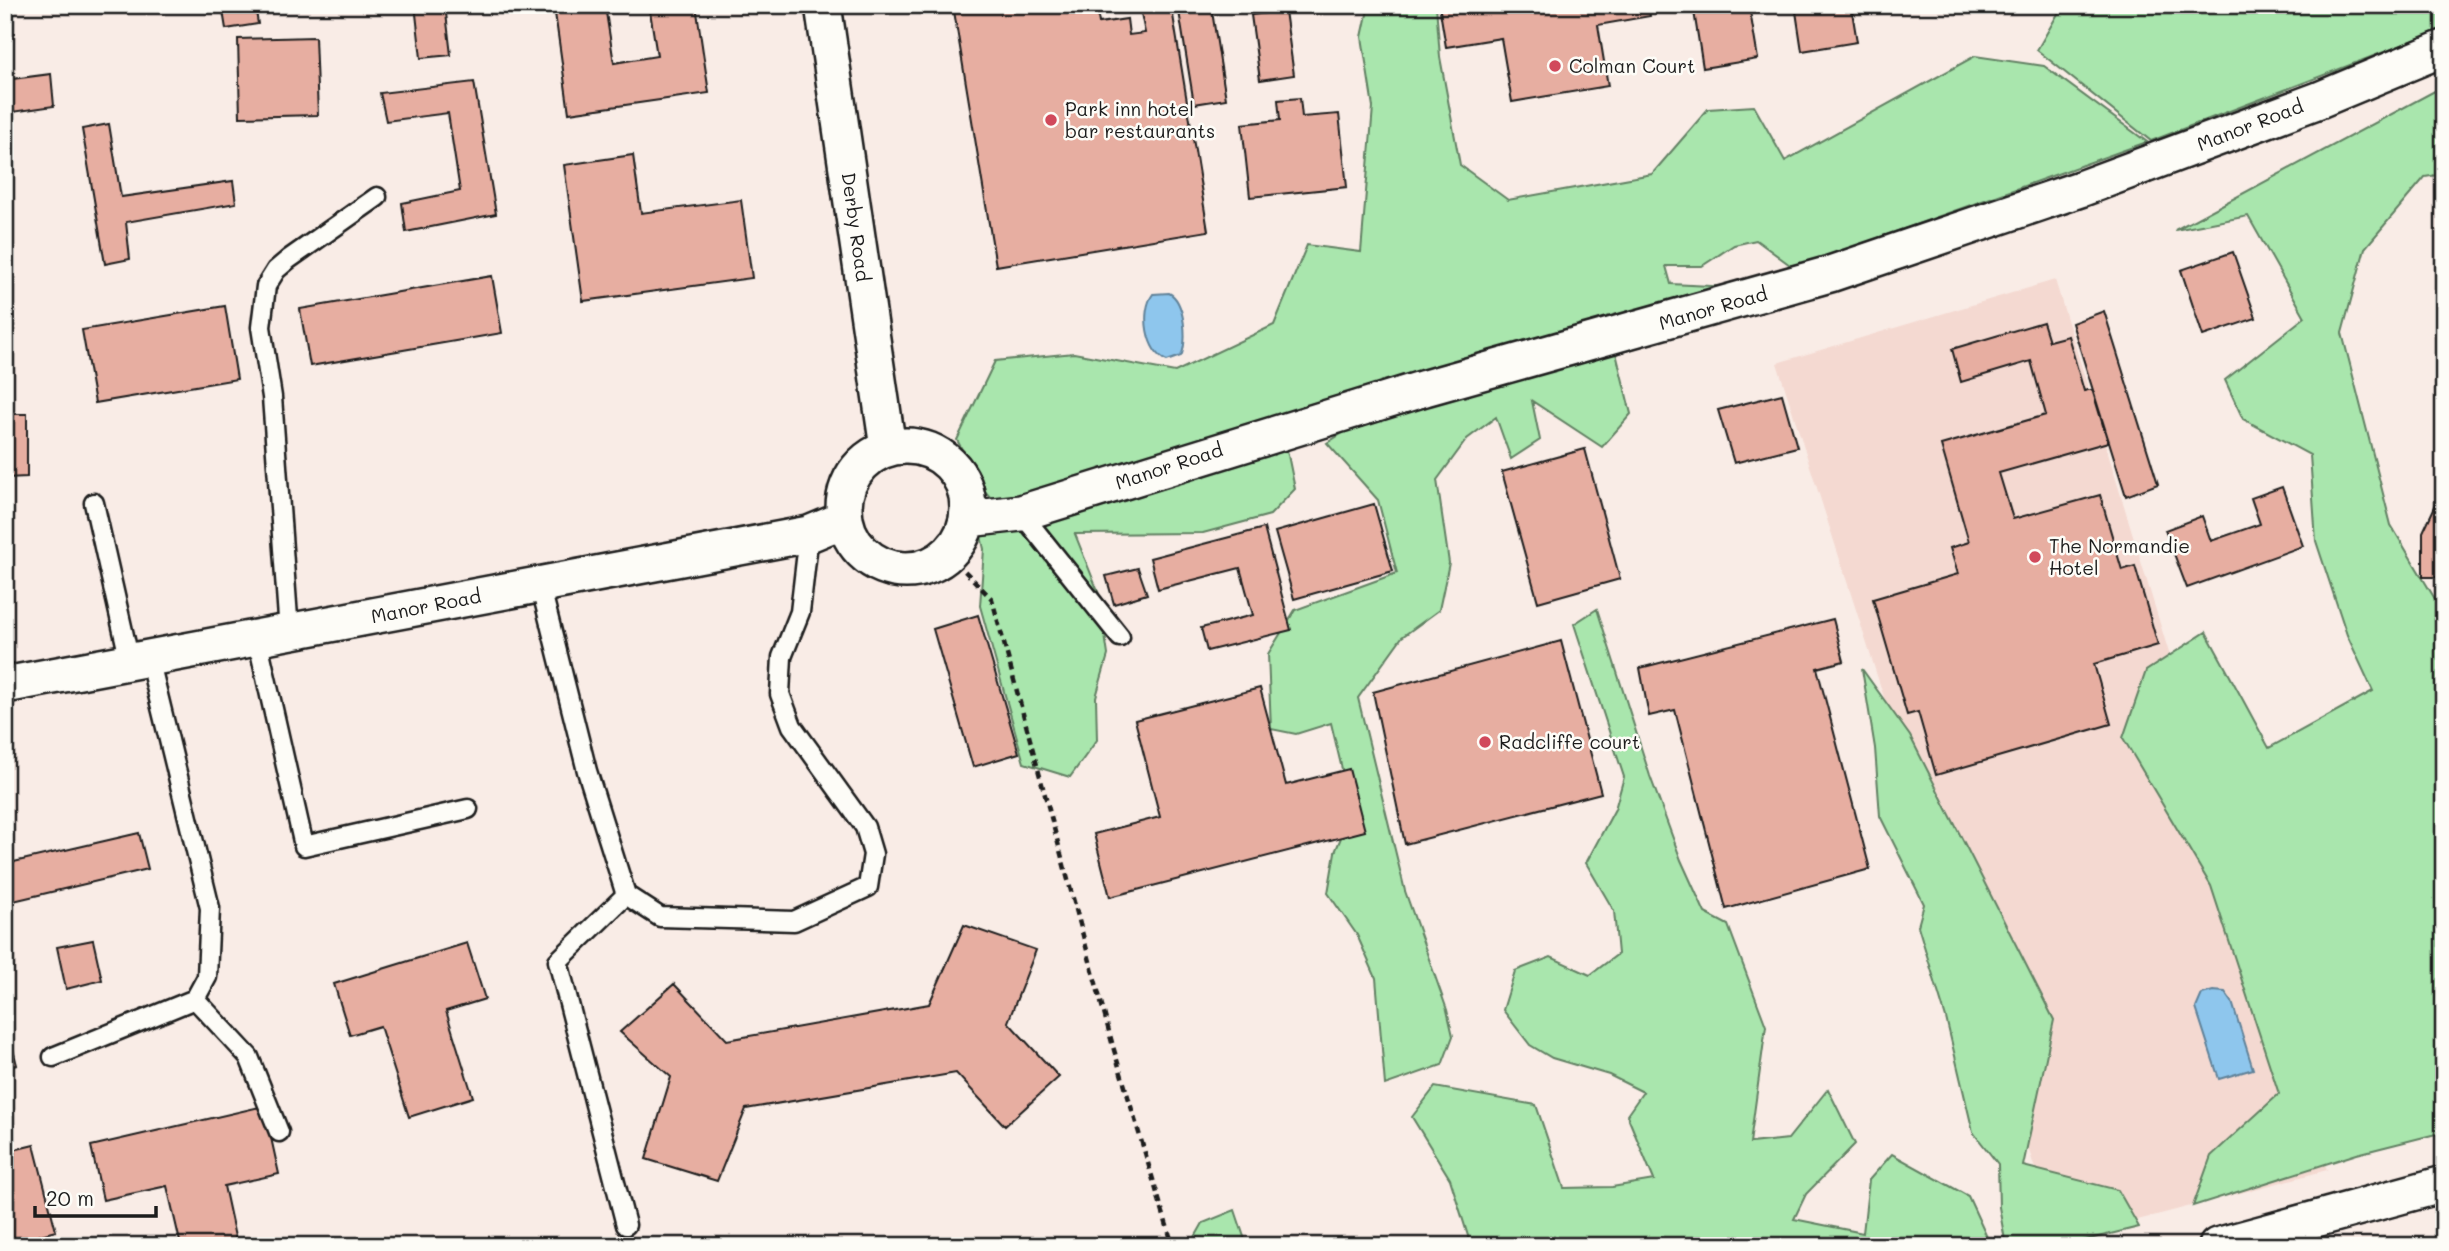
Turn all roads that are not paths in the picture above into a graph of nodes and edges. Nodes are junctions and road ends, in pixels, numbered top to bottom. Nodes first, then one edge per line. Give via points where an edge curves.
1 (822, 5) edge
2 (2444, 48) edge
3 (377, 197) dead end
4 (888, 448) junction
5 (93, 503) dead end
6 (1021, 513) junction
7 (845, 519) junction
8 (968, 519) junction
9 (808, 534) junction
10 (540, 584) junction
11 (273, 635) junction
12 (1120, 637) dead end
13 (139, 660) junction
14 (5, 685) edge
15 (468, 809) dead end
16 (626, 894) junction
17 (195, 999) junction
18 (53, 1057) dead end
19 (279, 1132) dead end
20 (2444, 1184) edge
21 (626, 1225) dead end
22 (2217, 1246) edge

1 - 4 street, Derby Road
2 - 6 street, Manor Road via 2080,189 1830,274 1424,388
3 - 11 lane via 289,259 266,286 261,327 272,397
4 - 7 street via 858,467 844,501
4 - 8 street via 920,447 948,461 962,478
5 - 13 lane
6 - 8 street, Manor Road
6 - 12 lane
7 - 8 street via 862,552 877,563 914,570 948,554
7 - 9 street, Manor Road
9 - 10 street, Manor Road
9 - 16 lane via 800,612 782,657 780,694 792,726 865,827 873,854 869,887 794,921 660,917
10 - 11 street, Manor Road
10 - 16 lane via 587,771
11 - 13 street, Manor Road
11 - 15 lane via 304,846
13 - 14 street, Manor Road
13 - 17 lane via 210,908 207,977
16 - 21 lane via 558,961
17 - 18 lane
17 - 19 lane via 249,1056
20 - 22 street

